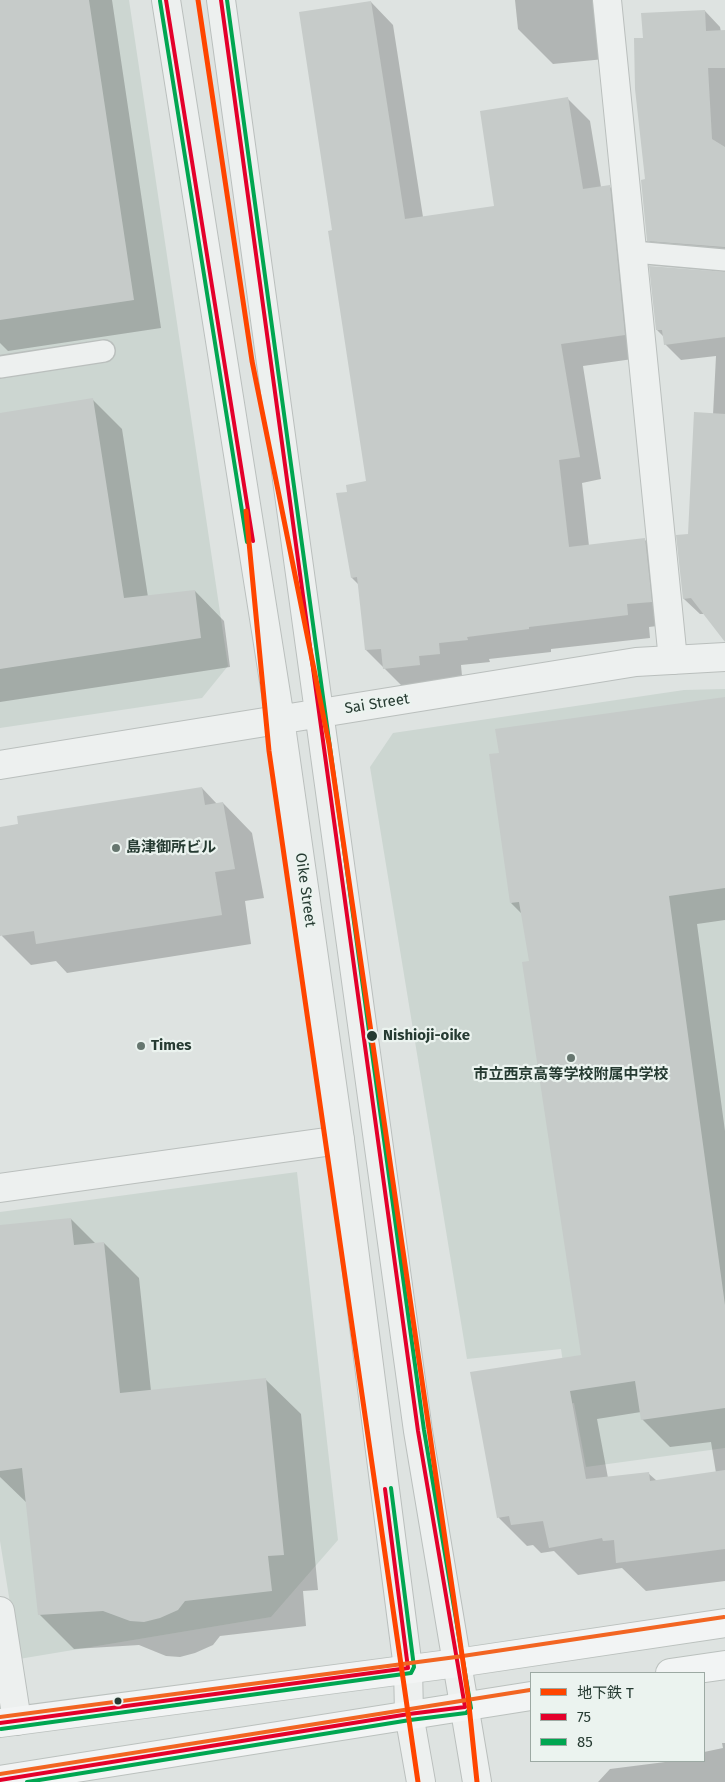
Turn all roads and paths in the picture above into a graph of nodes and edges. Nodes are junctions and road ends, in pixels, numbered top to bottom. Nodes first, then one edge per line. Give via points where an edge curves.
1 (166, 0) edge
2 (221, 0) edge
3 (607, 0) edge
4 (634, 252) junction
5 (725, 260) edge
6 (104, 351) dead end
7 (0, 367) edge
8 (725, 657) edge
9 (673, 660) junction
10 (320, 713) junction
11 (280, 719) junction
12 (0, 765) edge
13 (340, 1140) junction
14 (0, 1188) edge
15 (0, 1611) edge
16 (725, 1623) edge
17 (457, 1663) junction
18 (725, 1665) edge
19 (408, 1668) junction
20 (677, 1672) edge
21 (530, 1696) edge
22 (465, 1708) junction
23 (409, 1714) junction
24 (9, 1722) edge
25 (6, 1780) edge
26 (420, 1782) edge
27 (477, 1782) edge

1 - 11 street, Oike Street
2 - 10 street
3 - 4 street
4 - 5 lane
4 - 9 street
6 - 7 lane
8 - 9 street, Sai Street
9 - 10 street, Sai Street via 636,662
10 - 11 street, Sai Street
10 - 17 street via 418,1431
11 - 12 street, Sai Street
11 - 13 street, Oike Street
13 - 14 street
13 - 19 street, Oike Street
15 - 24 street
16 - 17 main road
17 - 19 main road
17 - 22 street
18 - 20 main road
19 - 23 street, Oike Street
19 - 24 main road
21 - 22 main road
22 - 23 main road
22 - 27 street
23 - 25 main road
23 - 26 street, Oike Street

